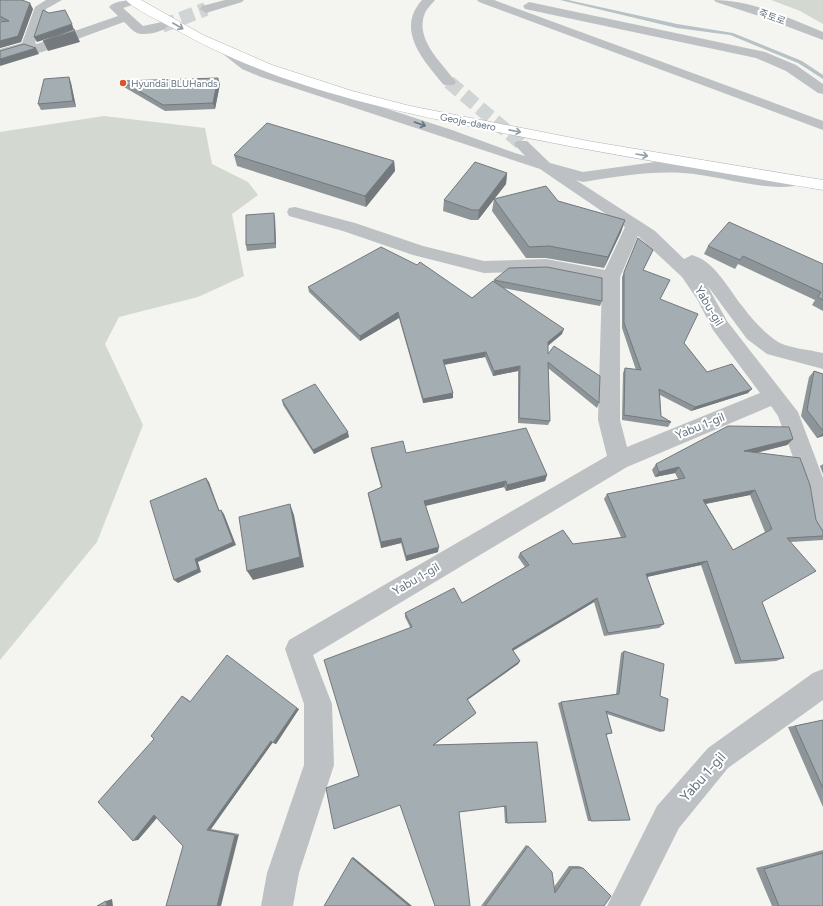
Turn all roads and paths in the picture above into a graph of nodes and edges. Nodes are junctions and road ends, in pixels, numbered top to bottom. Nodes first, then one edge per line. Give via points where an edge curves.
1 (56, 0) edge
2 (104, 0) edge
3 (133, 0) edge
4 (238, 0) edge
5 (429, 0) edge
6 (483, 0) edge
7 (503, 0) edge
8 (720, 0) edge
9 (733, 0) edge
10 (115, 7) junction
11 (206, 9) tunnel mouth
12 (126, 17) junction
13 (162, 26) tunnel mouth
14 (216, 31) dead end
15 (823, 31) edge
16 (823, 36) edge
17 (28, 45) junction
18 (228, 51) junction
19 (0, 53) edge
20 (449, 82) tunnel mouth
21 (823, 90) edge
22 (823, 126) edge
23 (522, 144) tunnel mouth
24 (762, 161) dead end
25 (547, 168) junction
26 (595, 176) junction
27 (799, 181) junction
28 (823, 185) edge
29 (295, 212) dead end
30 (634, 225) junction
31 (611, 277) junction
32 (823, 361) edge
33 (774, 396) junction
34 (619, 460) junction
35 (823, 525) edge
36 (823, 683) edge
37 (277, 906) edge
38 (623, 906) edge

1 - 17 street via 41,7
2 - 10 street
3 - 10 street
3 -> 18 main road, Geoje-daero via 199,38
4 - 11 street
5 - 20 street via 418,15 417,27 421,43 430,60
6 - 22 street
7 - 21 street via 760,55 791,68
8 - 16 street, 죽토로
9 - 15 street, 죽토로
10 - 12 street
12 - 13 street via 140,30
12 - 17 street via 37,49
14 - 24 main road, Geoje-daero via 316,72 415,101
17 - 19 street
18 -> 25 street via 247,66 266,74
18 -> 27 main road, Geoje-daero via 267,68 347,94 410,110 588,146
23 - 25 street, Yabu-gil
25 - 26 street via 583,177
25 - 30 street, Yabu-gil
26 - 27 street via 655,167 685,168 769,181
26 - 32 street via 613,193 634,207 719,286 754,334 774,349
27 - 28 main road, Geoje-daero
29 - 31 street via 349,226 419,251 484,266 546,265
30 - 31 street
30 - 33 street, Yabu-gil via 649,235 688,273 705,296 720,325
31 - 34 street via 609,420
33 - 34 street, Yabu 1-gil
33 - 35 street, Yabu-gil via 787,412 801,446 816,490
34 - 37 street, Yabu 1-gil via 298,649 318,704 319,765 283,873
36 - 38 street, Yabu 1-gil via 718,758 668,817

